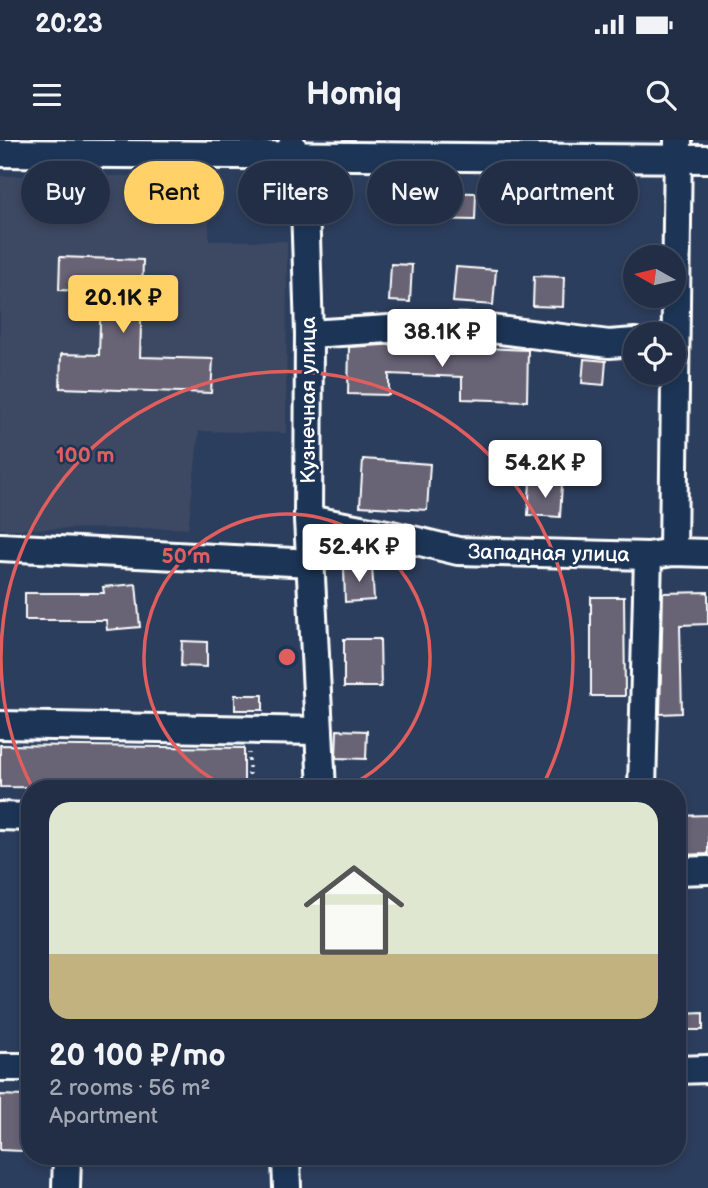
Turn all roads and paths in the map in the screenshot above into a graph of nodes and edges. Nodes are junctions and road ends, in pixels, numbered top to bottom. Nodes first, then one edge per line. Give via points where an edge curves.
1 (292, 148) edge
2 (400, 148) edge
3 (678, 150) edge
4 (0, 153) edge
5 (708, 159) edge
6 (674, 322) edge
7 (309, 334) junction
8 (623, 343) edge
9 (671, 385) edge
10 (308, 519) junction
11 (0, 547) edge
12 (708, 553) edge
13 (660, 554) junction
14 (312, 563) junction
15 (0, 725) edge
16 (250, 729) junction
17 (319, 731) junction
18 (249, 780) edge
19 (322, 780) edge
20 (643, 780) edge
21 (0, 816) edge
22 (21, 817) edge
23 (708, 870) edge
24 (686, 871) edge
25 (0, 1067) edge
26 (21, 1067) edge
27 (708, 1069) edge
28 (686, 1070) edge
29 (66, 1165) edge
30 (286, 1165) edge
31 (65, 1188) edge
32 (287, 1188) edge

1 - 2 street
1 - 4 street
1 - 7 street, Кузнечная улица via 304,172
2 - 3 street
3 - 5 street
3 - 6 street
7 - 8 street via 482,328
7 - 10 street, Кузнечная улица
9 - 13 street
10 - 13 street, Западная улица via 457,551
10 - 14 street, Кузнечная улица
11 - 14 street
12 - 13 street, Западная улица
13 - 20 street
14 - 17 street, Кузнечная улица
15 - 16 street
16 - 17 street
16 - 18 path
17 - 19 street, Кузнечная улица
21 - 22 street
23 - 24 street
25 - 26 street
27 - 28 street
29 - 31 street
30 - 32 street

